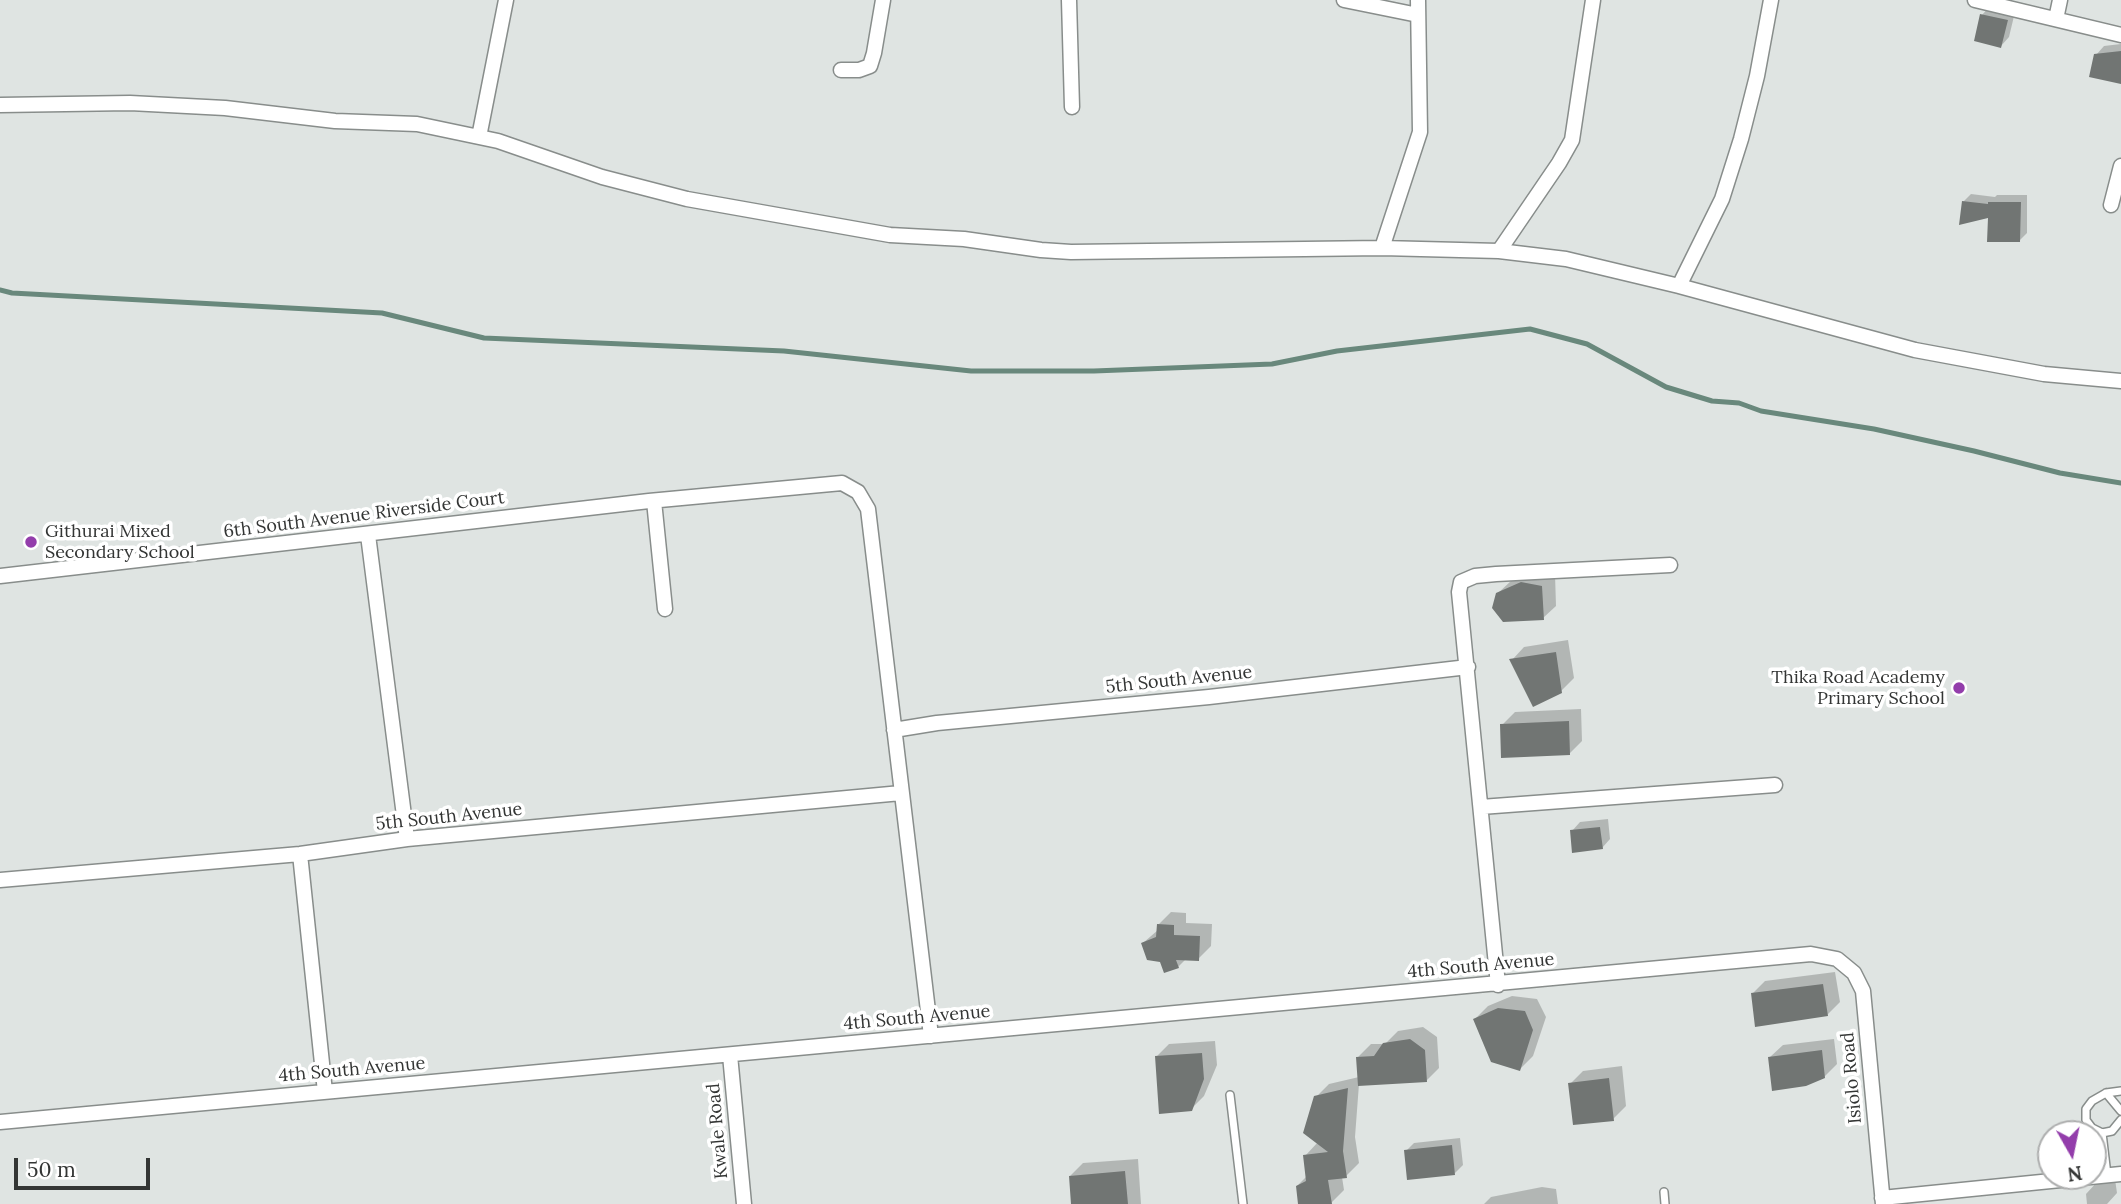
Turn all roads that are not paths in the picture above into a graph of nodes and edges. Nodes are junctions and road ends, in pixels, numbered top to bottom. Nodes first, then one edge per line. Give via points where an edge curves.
1 (506, 0) edge
2 (883, 0) edge
3 (1069, 0) edge
4 (1344, 0) edge
5 (1593, 0) edge
6 (1770, 0) edge
7 (1975, 0) edge
8 (2060, 0) edge
9 (1418, 7) edge
10 (2056, 19) junction
11 (2121, 35) edge
12 (841, 70) dead end
13 (0, 105) edge
14 (1072, 107) dead end
15 (479, 137) junction
16 (2121, 166) edge
17 (2111, 205) dead end
18 (1382, 248) junction
19 (1499, 251) junction
20 (1679, 286) junction
21 (2121, 382) edge
22 (652, 501) junction
23 (368, 535) junction
24 (1670, 565) dead end
25 (0, 576) edge
26 (665, 609) dead end
27 (1468, 667) junction
28 (894, 730) junction
29 (1775, 785) dead end
30 (901, 793) junction
31 (1481, 807) junction
32 (407, 839) junction
33 (300, 854) junction
34 (0, 880) edge
35 (1837, 959) joint
36 (1498, 985) junction
37 (931, 1036) junction
38 (730, 1055) junction
39 (2121, 1091) edge
40 (325, 1092) junction
41 (2106, 1093) junction
42 (1230, 1095) dead end
43 (2121, 1111) edge
44 (2086, 1120) edge
45 (2121, 1120) edge
46 (0, 1122) edge
47 (2107, 1132) edge
48 (2107, 1150) edge
49 (2114, 1175) edge
50 (1664, 1192) dead end
51 (1883, 1201) edge
52 (744, 1204) edge
53 (1243, 1204) edge
54 (1665, 1204) edge

1 - 15 street
2 - 12 street via 870,66
3 - 14 street
4 - 9 street
5 - 19 street via 1572,140
6 - 20 street via 1757,76 1722,199
7 - 10 street
8 - 10 street
9 - 18 street via 1420,132
10 - 11 street
13 - 15 street via 130,103 225,108 335,121 417,124
15 - 18 street via 687,199 890,235 1071,253
16 - 17 street
18 - 19 street
19 - 20 street via 1566,259
20 - 21 street via 1915,350 2044,374
22 - 23 street, 6th South Avenue Riverside Court
22 - 26 street
22 - 28 street, 6th South Avenue Riverside Court via 842,483 858,492 868,509
23 - 25 street, 6th South Avenue Riverside Court
23 - 32 street
24 - 27 street via 1496,574 1461,582
27 - 28 street, 5th South Avenue
27 - 31 street
28 - 30 street, 6th South Avenue Riverside Court
29 - 31 street
30 - 32 street, 5th South Avenue
30 - 37 street, 6th South Avenue Riverside Court
31 - 36 street
32 - 33 street, 5th South Avenue
33 - 34 street, 5th South Avenue
33 - 40 street
35 - 36 street, 4th South Avenue via 1811,954
35 - 51 street, Isiolo Road via 1854,973 1863,991
36 - 37 street, 4th South Avenue
37 - 38 street, 4th South Avenue
38 - 40 street, 4th South Avenue
38 - 52 street, Kwale Road
39 - 41 lane
40 - 46 street, 4th South Avenue
41 - 43 lane
41 - 44 lane via 2092,1101
42 - 53 lane
45 - 47 lane
48 - 49 lane
49 - 51 street
50 - 54 lane

